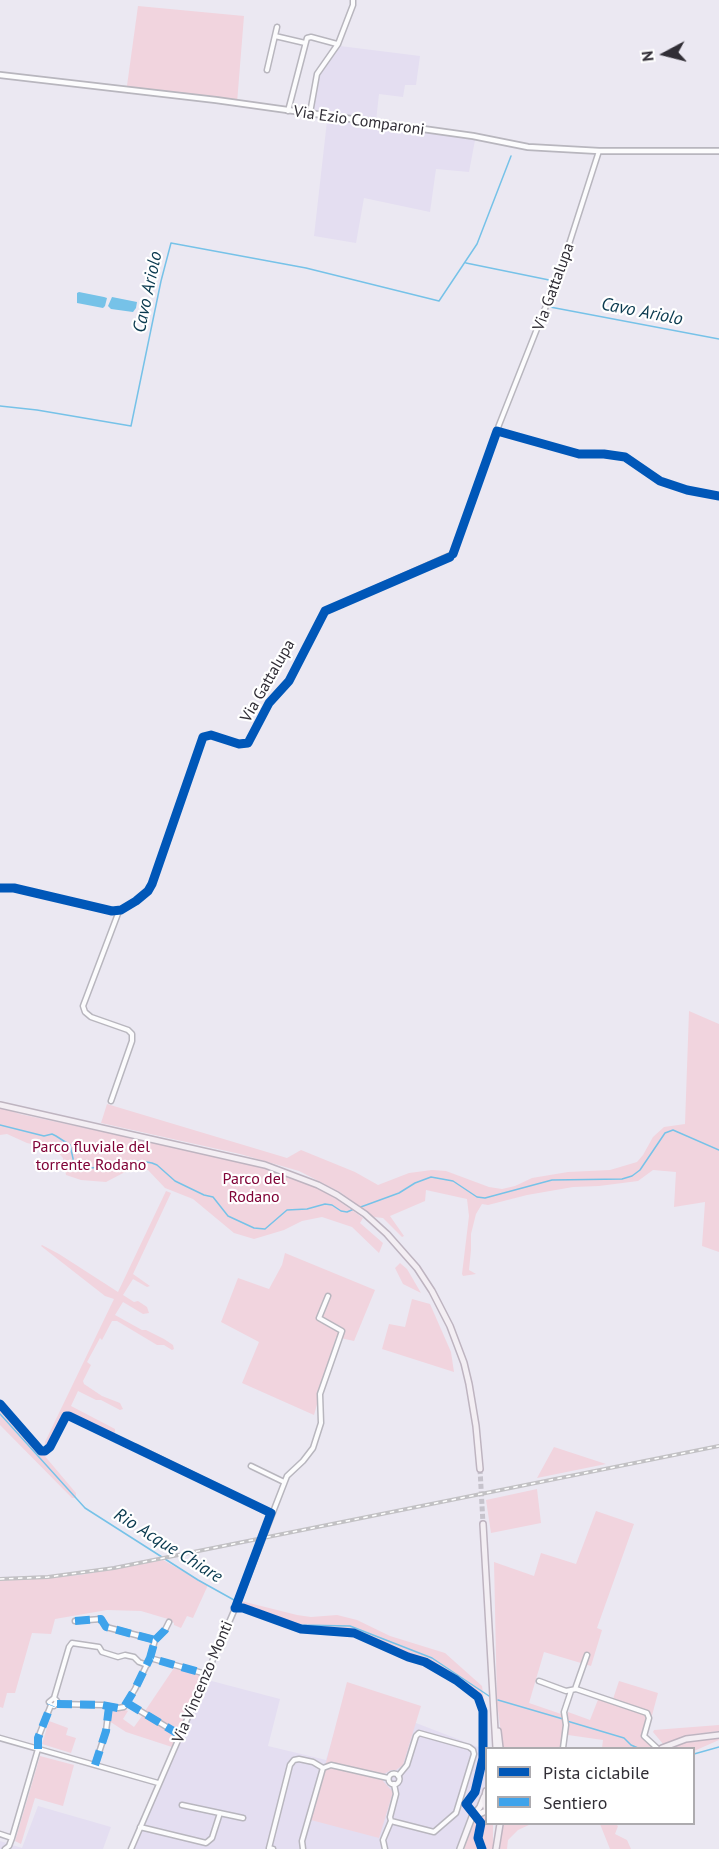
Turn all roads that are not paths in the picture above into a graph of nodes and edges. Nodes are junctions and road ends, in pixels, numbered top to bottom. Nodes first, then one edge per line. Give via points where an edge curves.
1 (353, 0) edge
2 (277, 27) dead end
3 (275, 36) junction
4 (305, 43) junction
5 (338, 44) junction
6 (267, 70) dead end
7 (0, 75) edge
8 (288, 111) junction
9 (310, 114) junction
10 (599, 151) junction
11 (719, 152) edge
12 (497, 431) junction
13 (719, 496) edge
14 (0, 888) edge
15 (119, 911) junction
16 (111, 1101) dead end
17 (0, 1105) edge
18 (328, 1296) dead end
19 (136, 1447) dead end
20 (251, 1466) dead end
21 (480, 1469) tunnel mouth
22 (284, 1482) junction
23 (271, 1513) junction
24 (483, 1524) tunnel mouth
25 (75, 1621) dead end
26 (169, 1622) dead end
27 (155, 1640) junction
28 (587, 1655) dead end
29 (150, 1658) junction
30 (147, 1665) junction
31 (206, 1674) junction
32 (539, 1681) dead end
33 (573, 1690) junction
34 (54, 1698) junction
35 (127, 1703) junction
36 (57, 1704) junction
37 (51, 1706) junction
38 (109, 1707) junction
39 (180, 1735) junction
40 (719, 1735) edge
41 (0, 1738) edge
42 (498, 1747) edge
43 (562, 1747) edge
44 (655, 1747) edge
45 (667, 1747) edge
46 (38, 1749) junction
47 (96, 1765) junction
48 (323, 1768) junction
49 (398, 1776) junction
50 (388, 1778) junction
51 (158, 1783) junction
52 (394, 1784) junction
53 (485, 1794) edge
54 (182, 1805) dead end
55 (485, 1810) edge
56 (220, 1814) junction
57 (243, 1818) dead end
58 (471, 1820) junction
59 (391, 1821) junction
60 (498, 1825) edge
61 (140, 1827) junction
62 (0, 1834) edge
63 (12, 1838) junction
64 (5, 1849) edge
65 (131, 1849) edge
66 (273, 1849) edge
67 (303, 1849) edge
68 (385, 1849) edge
69 (460, 1849) edge
70 (496, 1849) edge

1 - 5 street
2 - 3 street
3 - 4 street
3 - 6 street
4 - 5 street via 309,36
4 - 8 street
5 - 9 street via 317,74
7 - 8 street, Via Ezio Comparoni
8 - 9 street, Via Ezio Comparoni
9 - 10 street, Via Ezio Comparoni via 521,146
10 - 11 street, Via Ezio Comparoni
10 - 12 street, Via Gattalupa via 563,263
12 - 13 street via 583,454 625,457 660,481
12 - 15 street, Via Gattalupa via 453,554 325,611 289,681 269,704 248,742 239,744 211,735 203,738 152,884 136,901
14 - 15 street
15 - 16 street via 83,1006 91,1017 132,1034
17 - 21 main road via 258,1163 318,1185 365,1214 417,1268 450,1326 469,1384
18 - 22 street, Via Vincenzo Monti via 319,1318 342,1331 320,1394 321,1423 313,1448
19 - 23 street
20 - 22 street
22 - 23 street, Via Vincenzo Monti
23 - 31 street, Via Vincenzo Monti
24 - 42 main road
25 - 27 street via 101,1619 106,1627
26 - 27 street
27 - 29 street
28 - 33 street
29 - 30 street
29 - 31 street
30 - 34 street via 125,1655 102,1652 99,1647 72,1643
30 - 35 street
31 - 39 street, Via Vincenzo Monti
32 - 33 street
33 - 43 street via 564,1715
33 - 44 street via 648,1714 644,1736
34 - 36 street
34 - 37 street via 50,1700
35 - 38 street via 124,1707
35 - 39 street
36 - 37 street
36 - 38 street
37 - 46 street via 38,1738
38 - 47 street
39 - 51 street, Via Vincenzo Monti
40 - 45 main road via 686,1739
41 - 46 street
46 - 47 street
46 - 63 street
47 - 51 street
48 - 50 street via 331,1765
48 - 66 street via 298,1759 290,1765 269,1848
48 - 67 street
49 - 50 street via 391,1774
49 - 52 street
49 - 59 street via 419,1733 473,1750 453,1817 432,1833
50 - 52 street
51 - 61 street, Via Vincenzo Monti
52 - 59 street
53 - 58 main road
54 - 56 street
55 - 58 main road
56 - 57 street
56 - 61 street via 212,1838 206,1843
58 - 69 main road
59 - 68 street via 383,1840
60 - 70 main road
61 - 65 street, Via Vincenzo Monti
62 - 63 street
63 - 64 street

